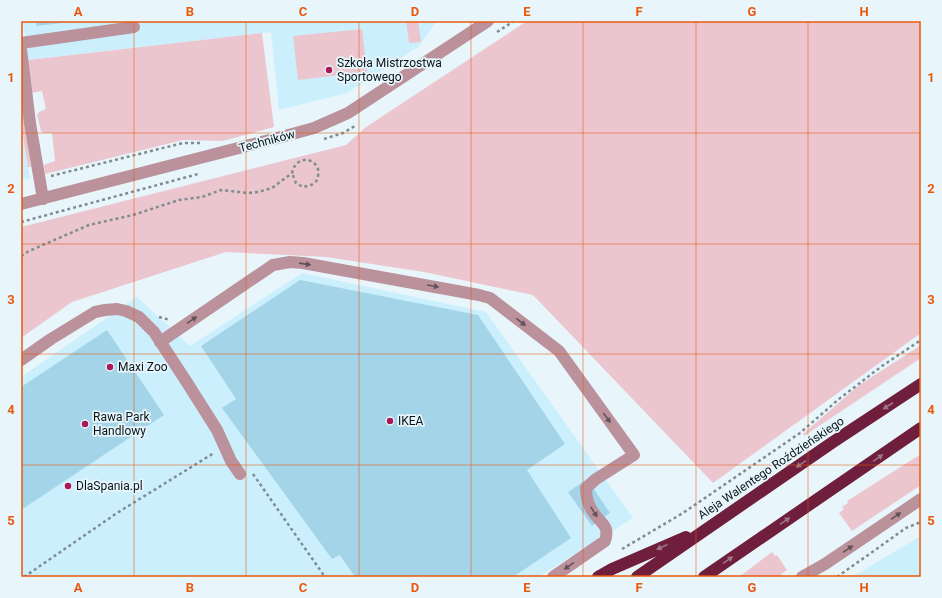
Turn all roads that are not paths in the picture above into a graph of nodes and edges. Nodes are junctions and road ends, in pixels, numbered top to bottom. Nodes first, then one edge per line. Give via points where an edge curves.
1 (488, 21) edge
2 (134, 27) dead end
3 (21, 43) edge
4 (21, 49) edge
5 (43, 199) junction
6 (21, 204) edge
7 (160, 342) junction
8 (21, 360) edge
9 (921, 384) edge
10 (921, 428) edge
11 (246, 473) road end
12 (921, 499) edge
13 (710, 526) junction
14 (825, 564) junction
15 (553, 577) edge
16 (598, 577) edge
17 (637, 577) edge
18 (704, 577) edge
19 (802, 577) edge
20 (810, 577) edge

1 - 5 street, Techników via 361,105 328,123
2 - 3 street
4 - 5 street
5 - 6 street, Techników
7 - 8 street via 139,317 117,309 105,310 95,312
7 - 11 street via 217,430 231,461
7 -> 15 street via 273,265 290,262 490,298 559,352 634,455 586,488 586,496 593,512 604,524 607,534 605,541
9 -> 13 highway, Aleja Walentego Roździeńskiego
18 -> 10 highway
14 -> 12 street
13 -> 16 highway
13 - 17 highway, Aleja Walentego Roździeńskiego
14 - 19 street
14 - 20 street

